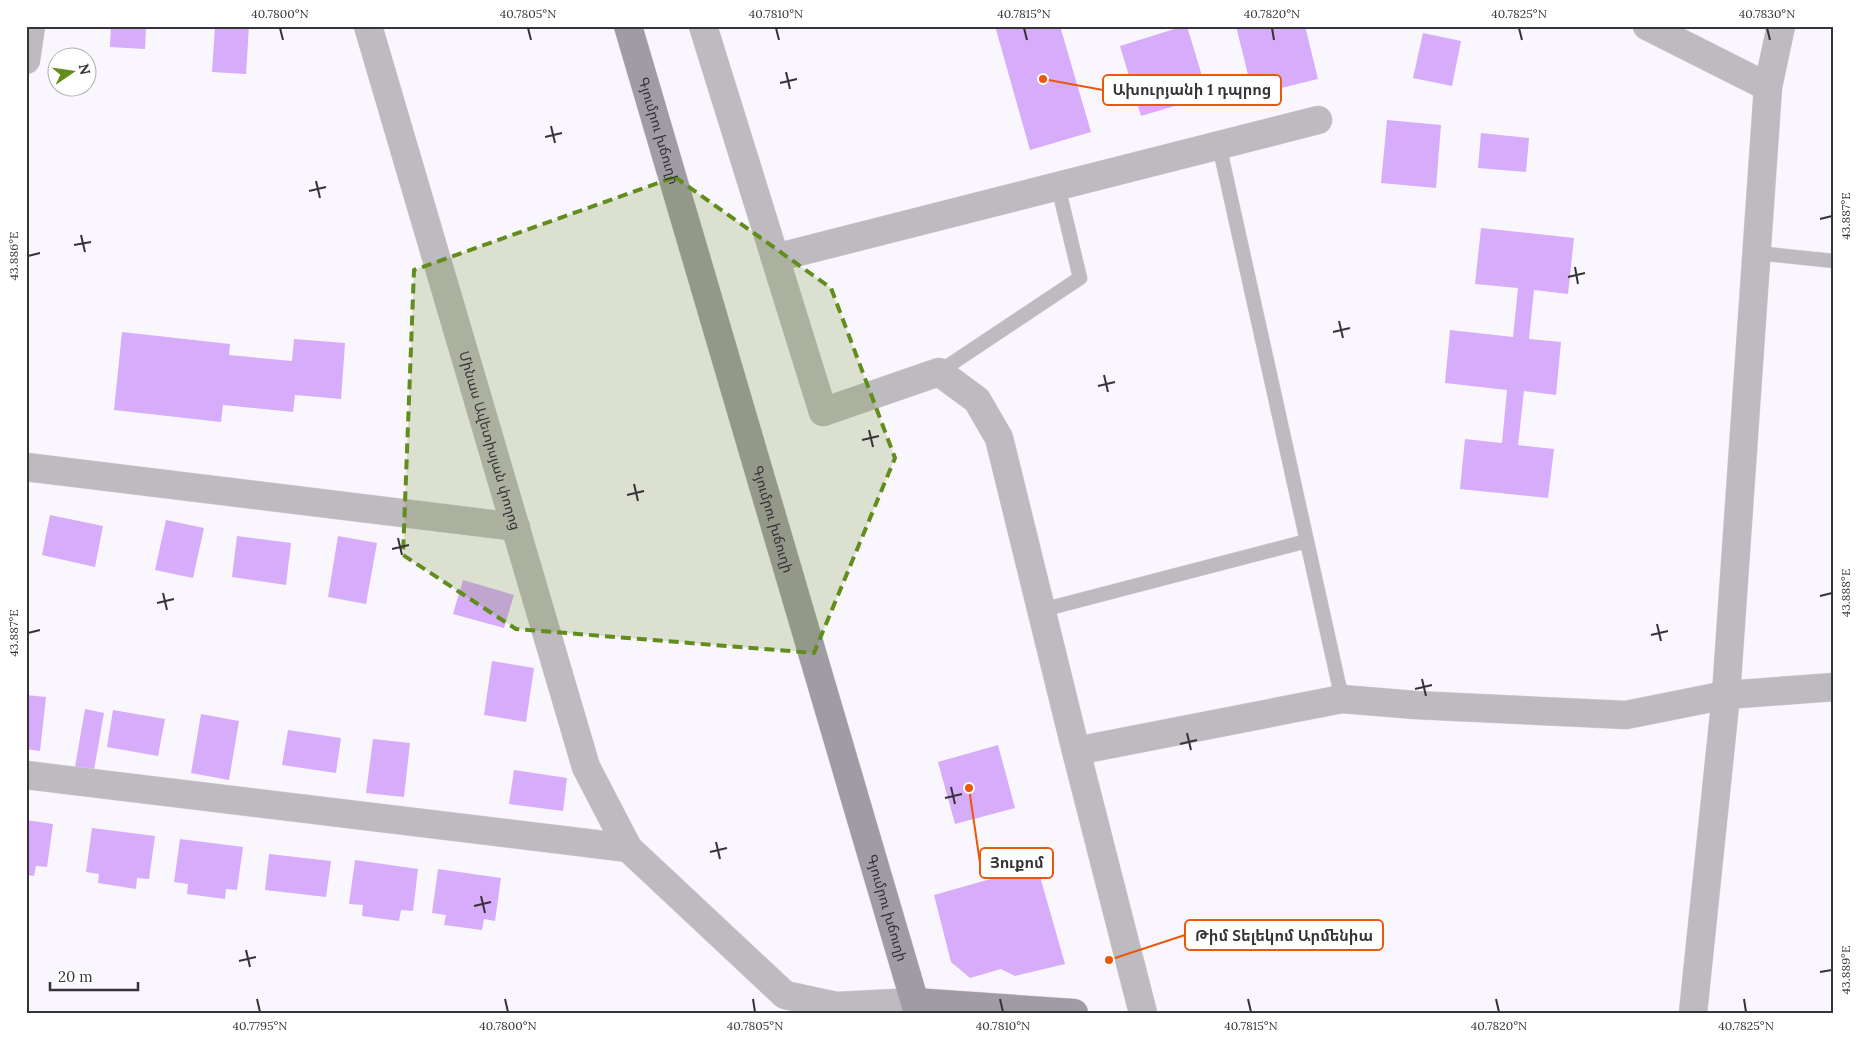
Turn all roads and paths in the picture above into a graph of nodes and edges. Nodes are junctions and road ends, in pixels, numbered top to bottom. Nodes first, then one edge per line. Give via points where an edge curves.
1 (31, 26) edge
2 (368, 26) edge
3 (628, 26) edge
4 (703, 26) edge
5 (1647, 26) edge
6 (1781, 26) edge
7 (26, 60) edge
8 (1768, 87) junction
9 (1318, 120) dead end
10 (1219, 145) junction
11 (1058, 186) junction
12 (1757, 253) junction
13 (775, 258) junction
14 (1834, 261) edge
15 (939, 372) junction
16 (26, 467) edge
17 (516, 527) junction
18 (1307, 541) junction
19 (1042, 610) junction
20 (1834, 687) edge
21 (1726, 695) junction
22 (1342, 699) junction
23 (1076, 751) junction
24 (26, 775) edge
25 (628, 848) junction
26 (917, 1008) edge
27 (1074, 1013) edge
28 (1143, 1013) edge
29 (1693, 1013) edge

1 - 7 street
2 - 17 street, Մինաս Ավետիսյան փողոց
3 - 26 main road, Գյումրու խճուղի
4 - 13 street
5 - 8 street
6 - 8 street
8 - 12 street
9 - 10 street
10 - 11 street
10 - 18 lane
11 - 13 street
11 - 15 lane via 1080,278
12 - 14 lane
12 - 21 street
13 - 15 street via 823,412
15 - 19 street via 977,400 999,438
16 - 17 street
17 - 25 street, Մինաս Ավետիսյան փողոց via 586,767
18 - 19 lane
18 - 22 lane
19 - 23 street
20 - 21 street
21 - 22 street via 1626,715
21 - 29 street
22 - 23 street
23 - 28 street
24 - 25 street
25 - 26 street, Մինաս Ավետիսյան փողոց via 785,995 836,1006
26 - 27 main road

